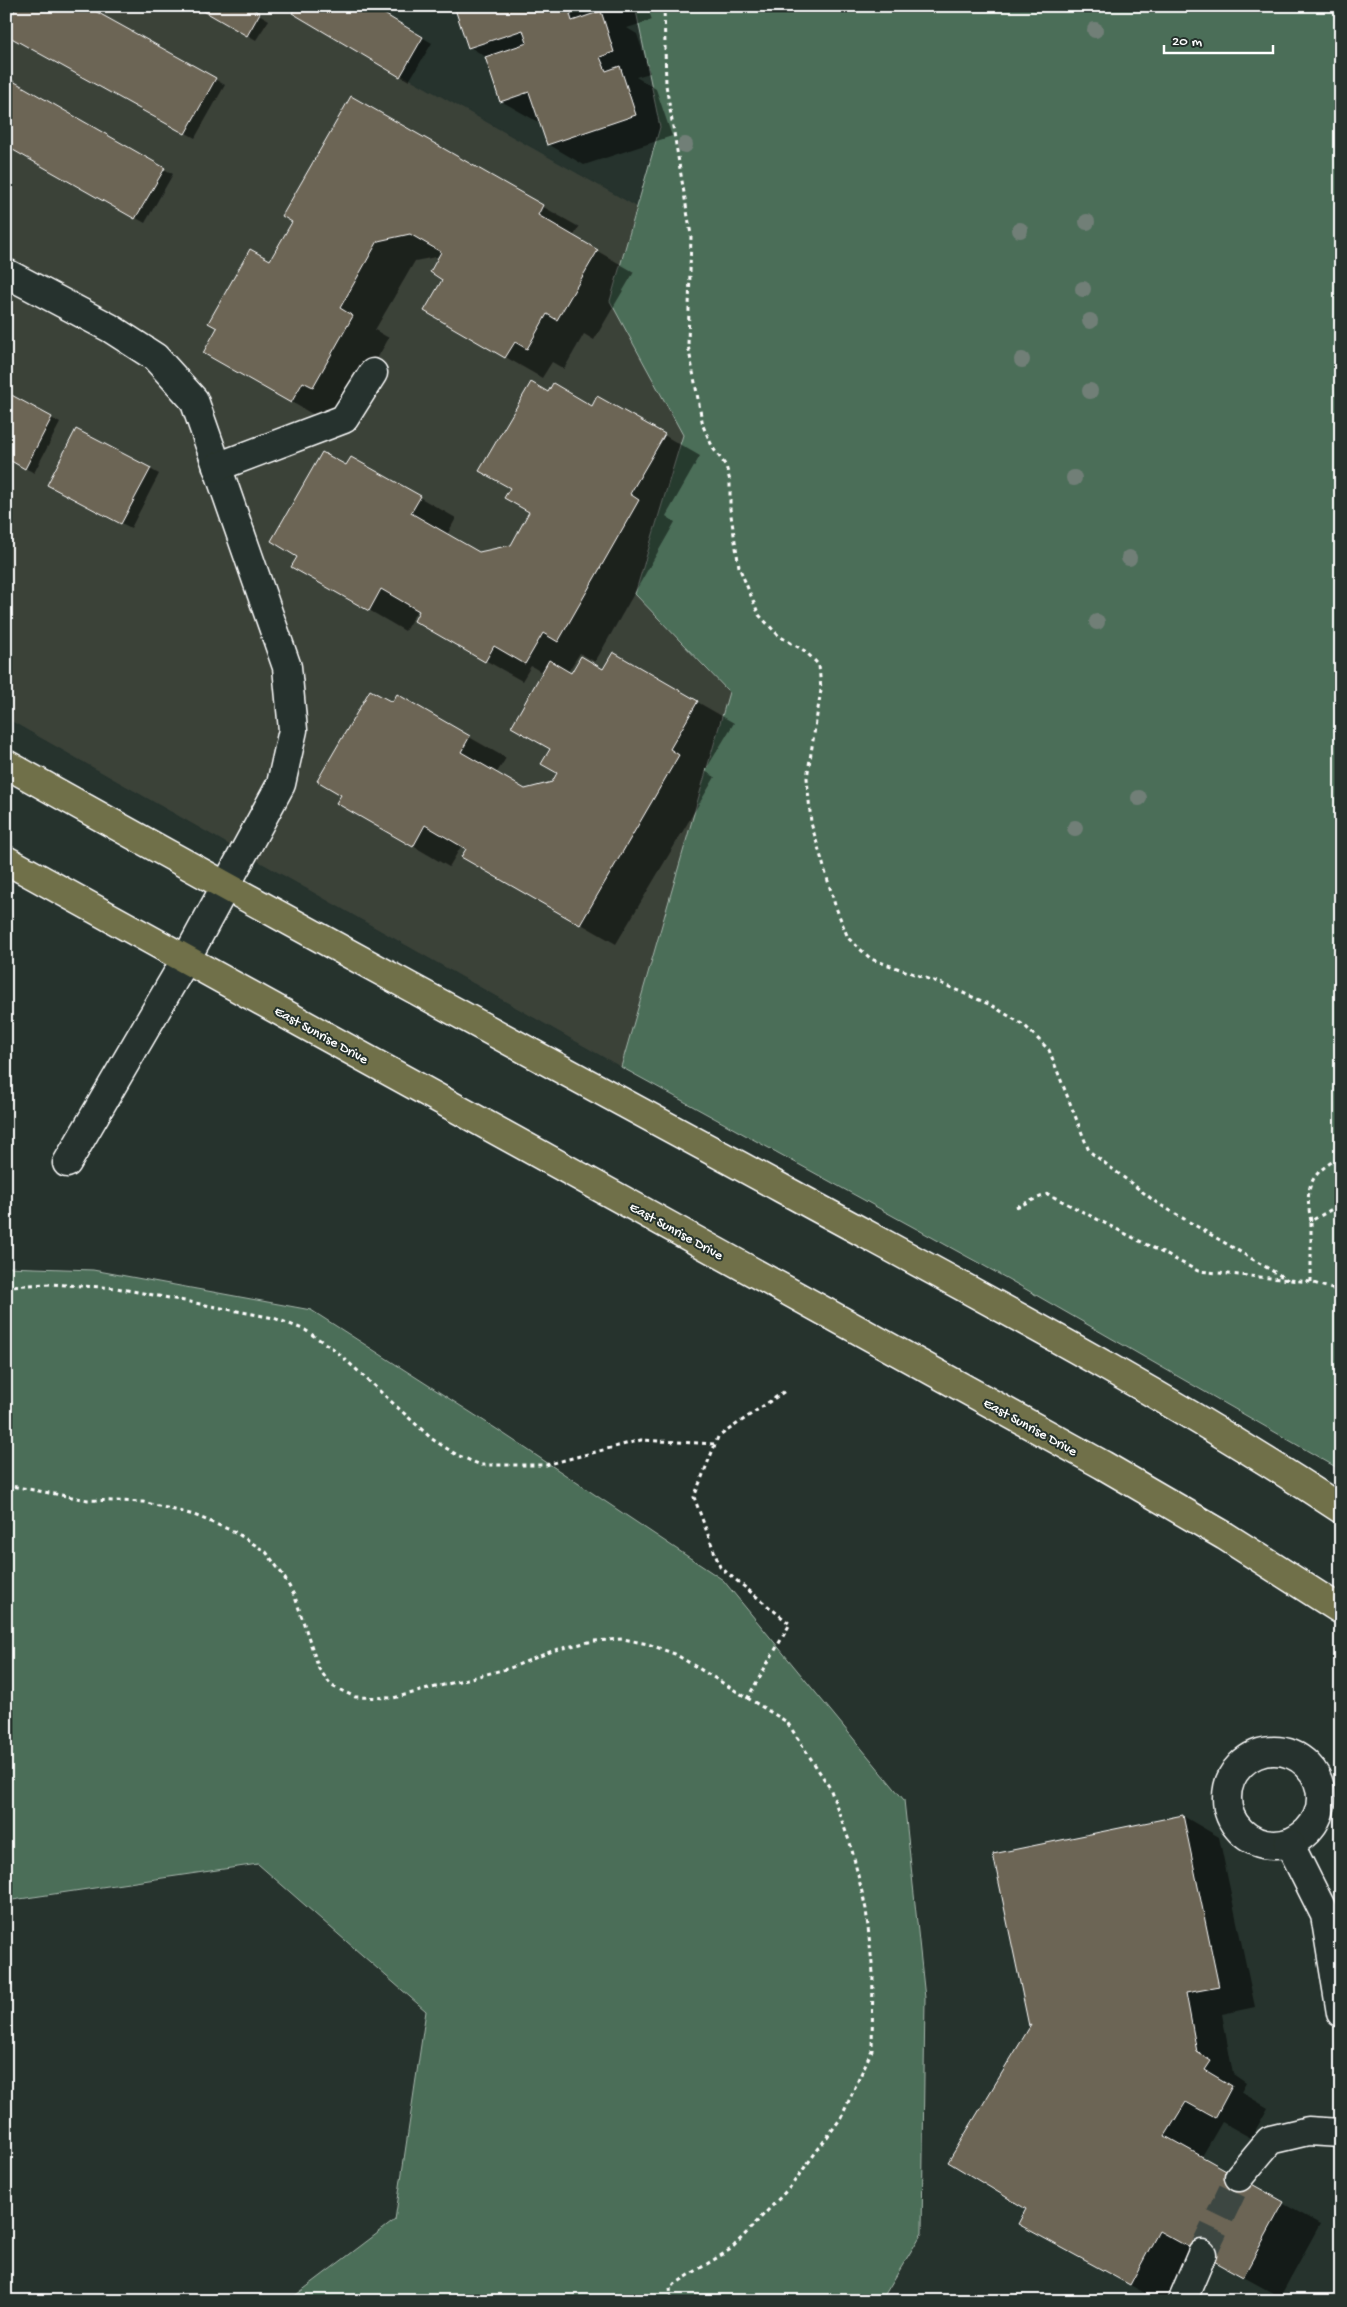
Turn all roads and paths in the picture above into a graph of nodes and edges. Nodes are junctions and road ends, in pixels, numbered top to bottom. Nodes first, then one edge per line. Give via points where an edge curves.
1 (664, 6) edge
2 (6, 273) edge
3 (373, 373) dead end
4 (217, 467) junction
5 (6, 764) edge
6 (6, 860) edge
7 (225, 887) junction
8 (186, 959) junction
9 (1341, 1157) edge
10 (67, 1163) dead end
11 (1341, 1204) edge
12 (1016, 1207) dead end
13 (1311, 1221) junction
14 (1288, 1280) junction
15 (1310, 1282) junction
16 (6, 1286) edge
17 (1341, 1292) edge
18 (785, 1391) dead end
19 (715, 1444) junction
20 (6, 1485) edge
21 (1341, 1509) edge
22 (1341, 1610) edge
23 (747, 1699) junction
24 (1331, 1789) edge
25 (1290, 1843) junction
26 (1333, 1918) edge
27 (1341, 2013) edge
28 (1341, 2133) edge
29 (1239, 2177) tunnel mouth
30 (1202, 2254) tunnel mouth
31 (671, 2301) edge
32 (1182, 2301) edge

1 - 14 path via 666,85 691,235 688,345 693,381 703,426 726,466 739,567 759,615 779,636 805,651 819,665 821,690 807,778 811,823 848,938 871,959 991,1005 1025,1026 1049,1050 1089,1151 1157,1203
2 - 4 lane via 110,328 154,356 194,400
3 - 4 lane via 344,419
4 - 7 lane via 287,667 293,730 281,784
5 - 7 main road
6 - 8 main road, East Sunrise Drive
7 - 8 lane
7 - 21 main road via 1099,1361 1264,1458
8 - 10 lane
8 - 22 main road, East Sunrise Drive via 1103,1465 1225,1536
9 - 13 path via 1314,1176 1308,1188
11 - 13 path
12 - 14 path via 1048,1194 1198,1270
13 - 15 path
14 - 15 path
15 - 17 path
16 - 19 path via 50,1284 117,1288 274,1318 305,1330 335,1350 432,1439 457,1456 480,1464 546,1465 641,1440
18 - 19 path via 718,1436
19 - 23 path via 694,1497 720,1567 790,1624
20 - 23 path via 88,1500 143,1502 194,1515 235,1532 266,1552 283,1575 295,1597 319,1669 332,1686 355,1697 392,1698 510,1668 555,1650 592,1641 623,1639 675,1654
23 - 31 path via 787,1722 830,1788 851,1846 866,1909 873,1974 872,2050 841,2118 791,2186 731,2249 670,2287
24 - 25 lane via 1312,1827
24 - 25 lane via 1304,1760 1290,1753 1274,1750 1257,1754 1235,1771 1230,1778 1227,1795 1228,1812 1237,1828 1250,1839 1273,1846
25 - 26 lane
26 - 27 lane
28 - 29 lane via 1308,2131 1270,2140
30 - 32 lane

